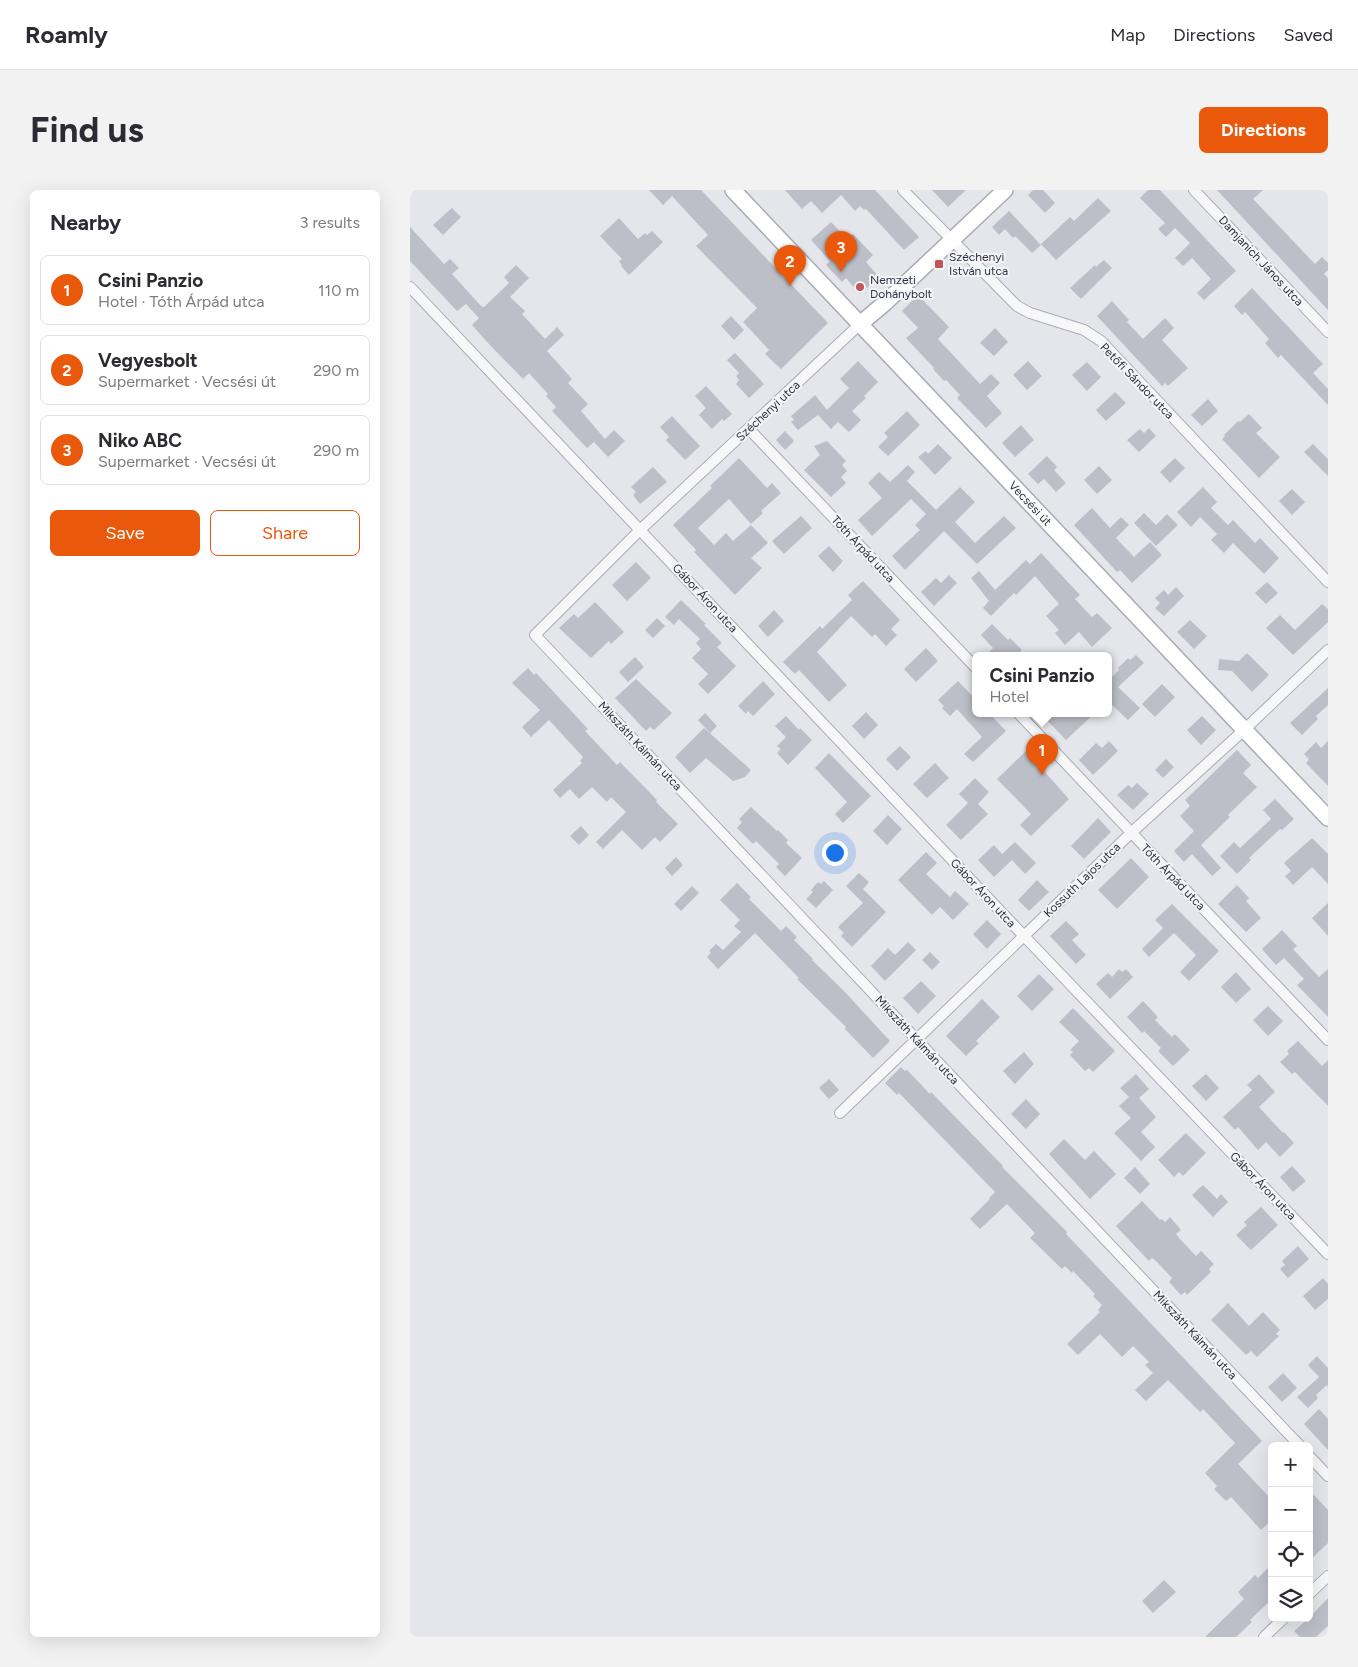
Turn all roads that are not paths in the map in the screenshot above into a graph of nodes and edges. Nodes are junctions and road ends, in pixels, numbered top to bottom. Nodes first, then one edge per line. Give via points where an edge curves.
1 (733, 190) edge
2 (903, 190) edge
3 (1005, 190) edge
4 (1194, 190) edge
5 (952, 241) junction
6 (410, 287) edge
7 (860, 324) junction
8 (1328, 332) edge
9 (749, 429) junction
10 (640, 530) junction
11 (1328, 582) edge
12 (535, 635) joint
13 (1328, 650) edge
14 (972, 664) edge
15 (1022, 717) edge
16 (1244, 730) junction
17 (1328, 818) edge
18 (1131, 833) junction
19 (1024, 936) junction
20 (916, 1039) junction
21 (1328, 1040) edge
22 (840, 1114) dead end
23 (1328, 1254) edge
24 (1296, 1442) edge
25 (1313, 1460) edge
26 (1328, 1476) edge
27 (1328, 1576) edge
28 (1313, 1590) edge
29 (1280, 1622) edge
30 (1264, 1637) edge

1 - 7 main road, Vecsési út
2 - 5 street, Petőfi Sándor utca
3 - 5 main road, Széchenyi utca
4 - 8 street, Damjanich János utca
5 - 7 main road, Széchenyi utca
5 - 11 street, Petőfi Sándor utca via 1016,306 1084,330 1101,341
6 - 10 street, Gábor Áron utca
7 - 9 street, Széchenyi utca
7 - 16 main road, Vecsési út
9 - 10 street, Széchenyi utca
9 - 14 street, Tóth Árpád utca
10 - 12 street, Széchenyi utca
10 - 19 street, Gábor Áron utca
12 - 20 street, Mikszáth Kálmán utca
13 - 16 street, Kossuth Lajos utca
15 - 18 street, Tóth Árpád utca
16 - 17 main road, Vecsési út
16 - 18 street, Kossuth Lajos utca
18 - 19 street, Kossuth Lajos utca
18 - 21 street, Tóth Árpád utca
19 - 20 street, Kossuth Lajos utca
19 - 23 street, Gábor Áron utca
20 - 22 street, Kossuth Lajos utca
20 - 24 street, Mikszáth Kálmán utca
25 - 26 street
27 - 28 street
29 - 30 street

